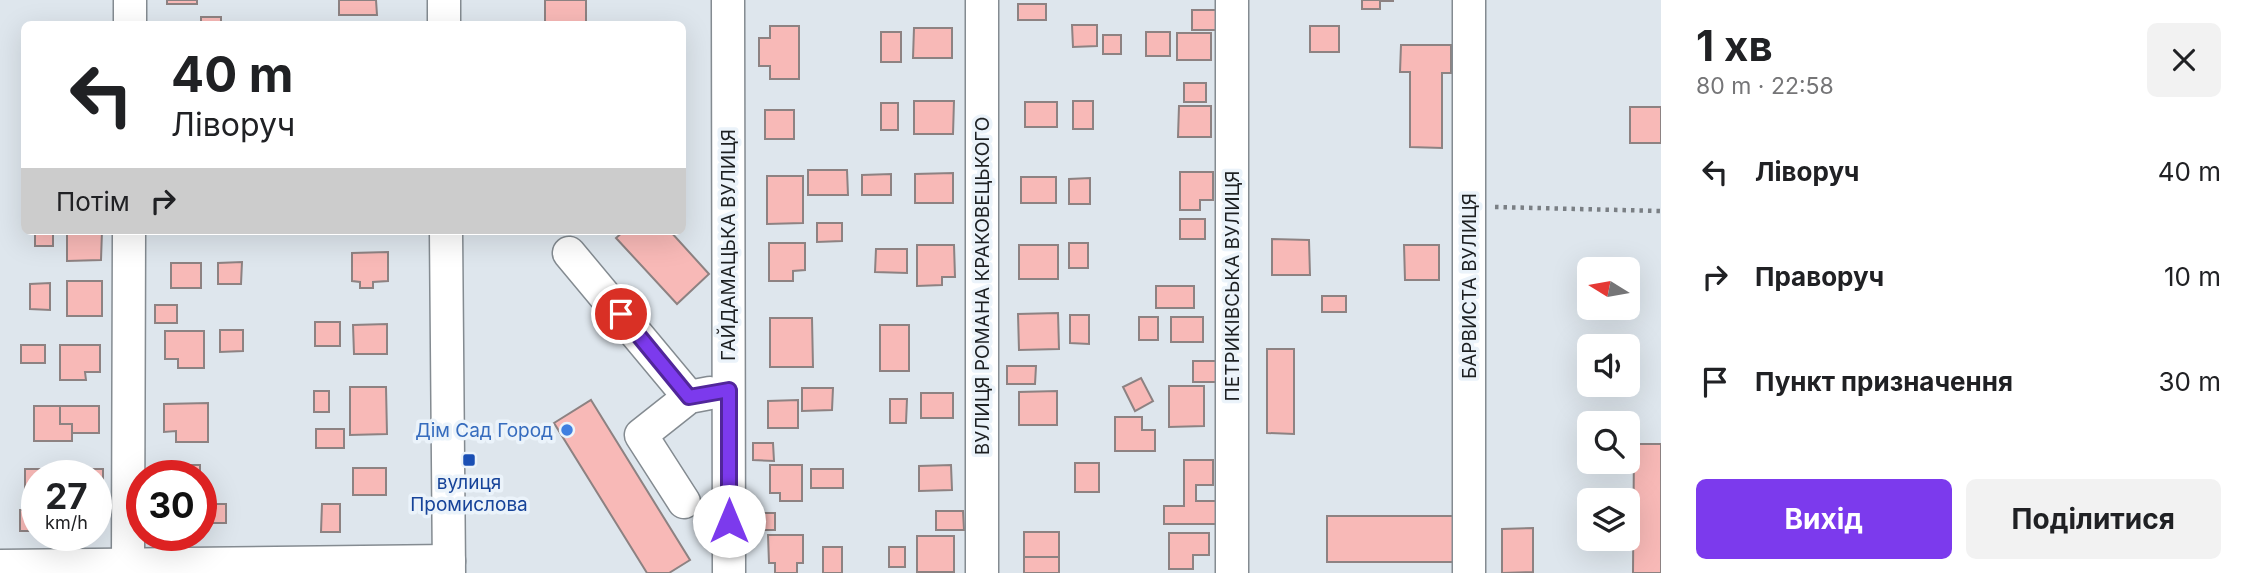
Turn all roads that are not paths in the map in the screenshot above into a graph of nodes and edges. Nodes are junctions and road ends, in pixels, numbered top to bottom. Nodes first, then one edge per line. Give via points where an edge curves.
1 (130, 0) edge
2 (444, 0) edge
3 (728, 0) edge
4 (982, 0) edge
5 (1232, 0) edge
6 (1469, 0) edge
7 (130, 21) edge
8 (444, 21) edge
9 (129, 235) edge
10 (446, 235) edge
11 (569, 253) dead end
12 (729, 390) junction
13 (689, 397) junction
14 (684, 502) dead end
15 (128, 564) junction
16 (0, 566) edge
17 (449, 567) edge
18 (729, 573) edge
19 (982, 573) edge
20 (1233, 573) edge
21 (1469, 573) edge

1 - 7 street
2 - 8 street
3 - 12 street, ГАЙДАМАЦЬКА ВУЛИЦЯ
4 - 19 street, ВУЛИЦЯ РОМАНА КРАКОВЕЦЬКОГО
5 - 20 street, ПЕТРИКІВСЬКА ВУЛИЦЯ
6 - 21 street, БАРВИСТА ВУЛИЦЯ
9 - 15 street
10 - 17 street
11 - 13 street
12 - 13 street
12 - 18 street, ГАЙДАМАЦЬКА ВУЛИЦЯ
13 - 14 street via 641,435
15 - 16 street
15 - 17 street

